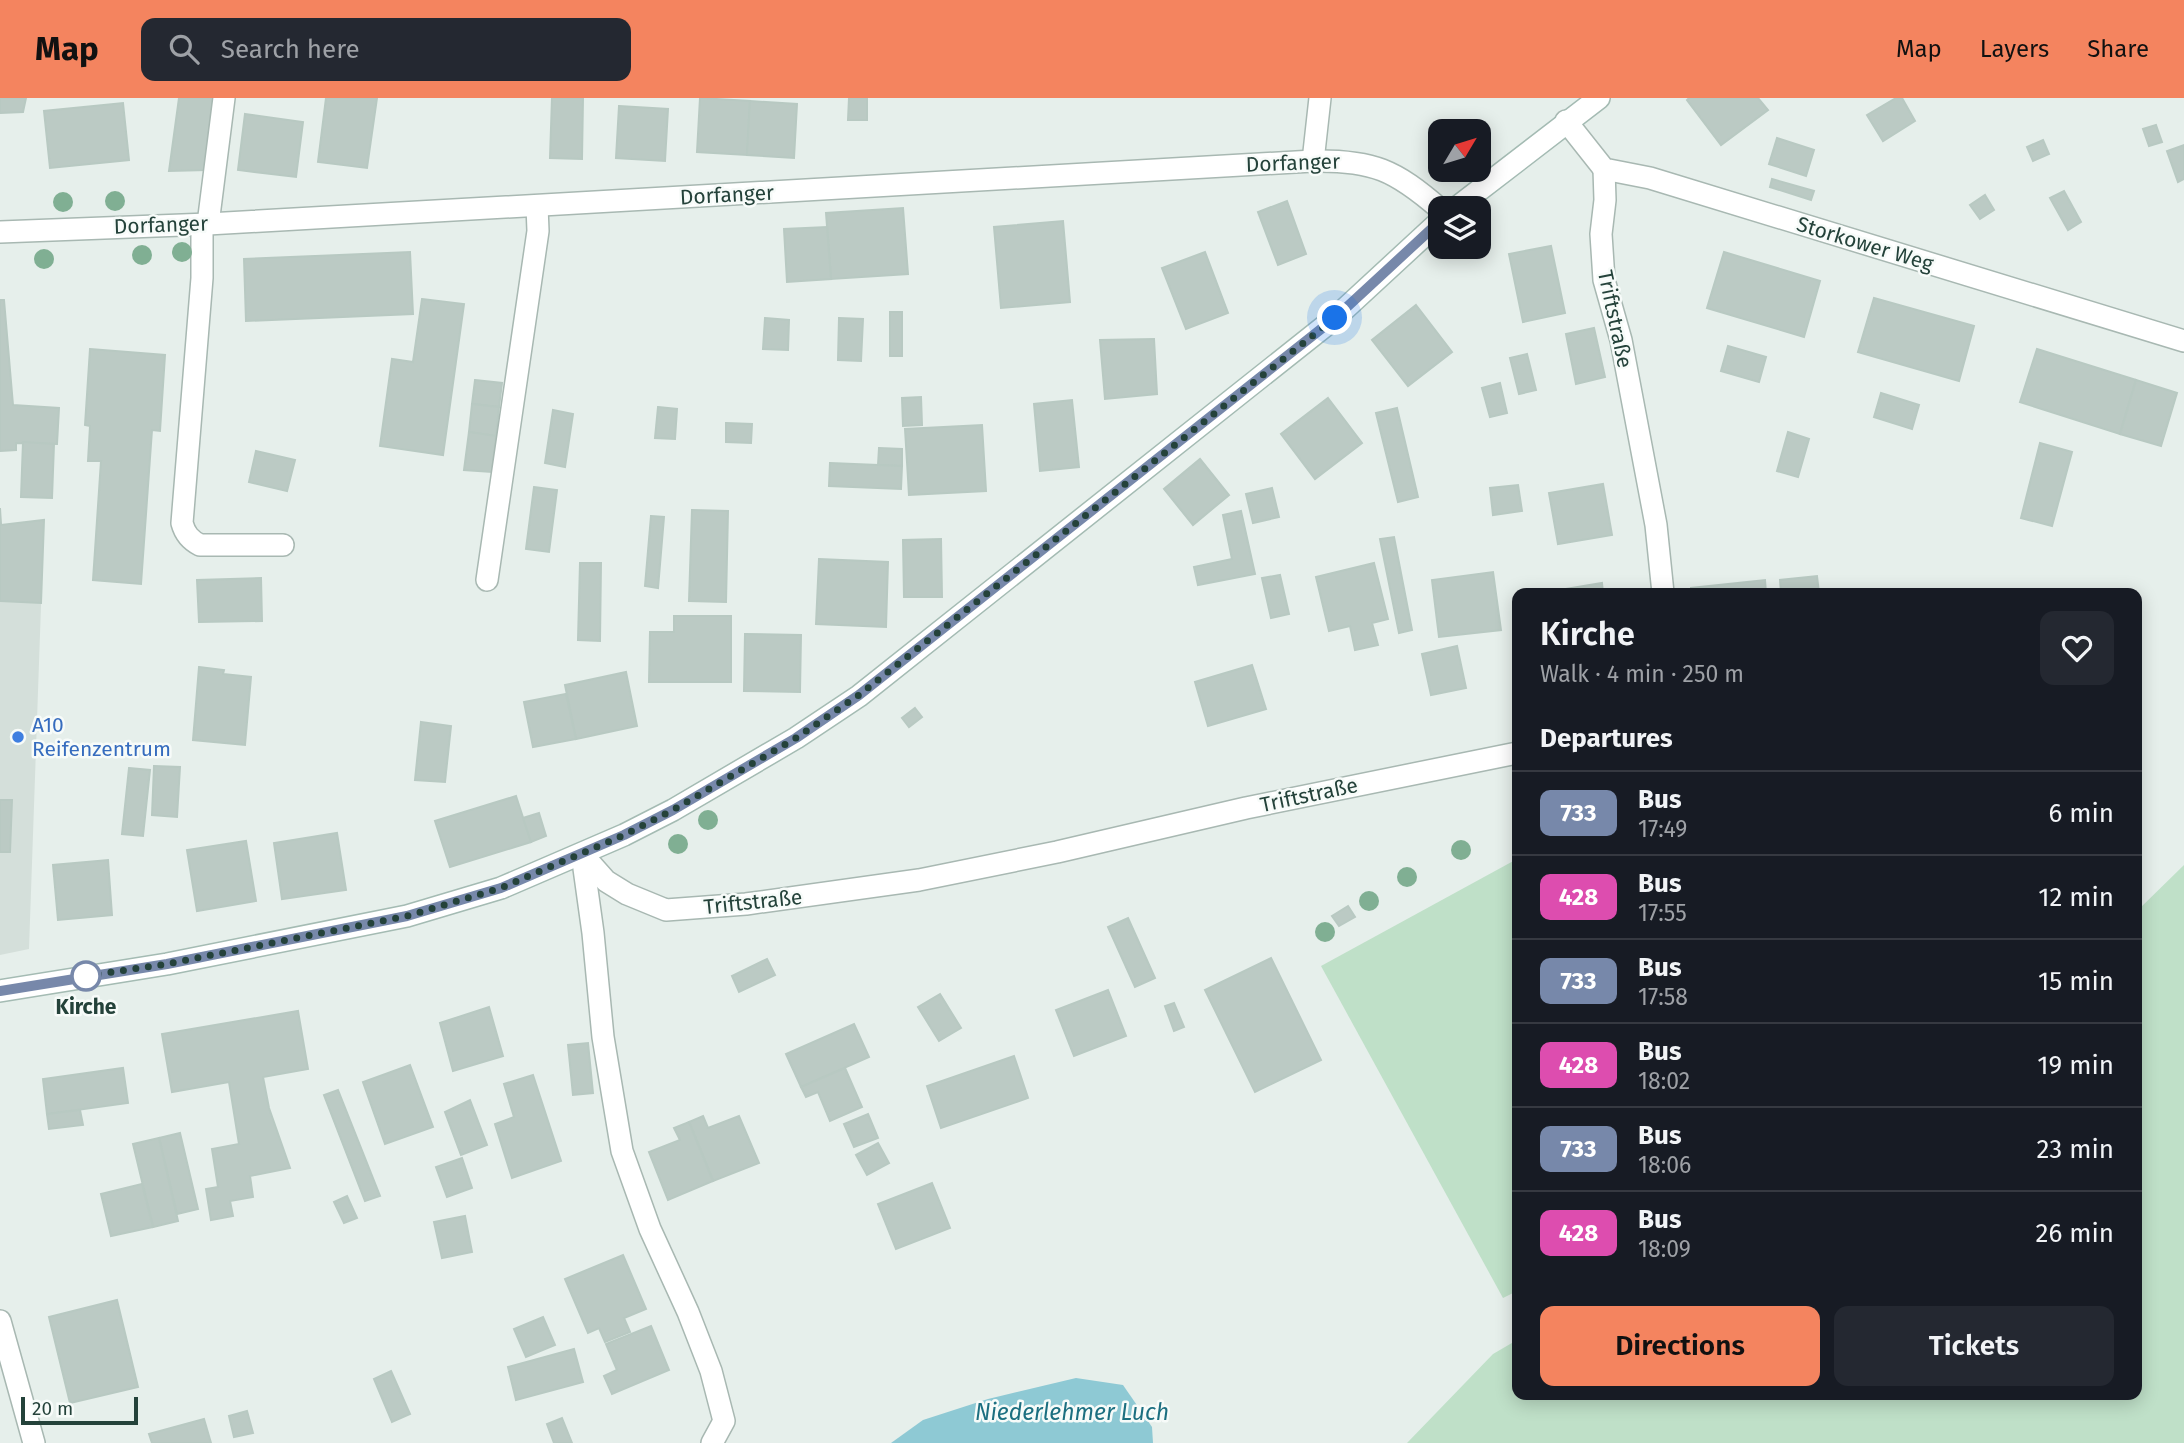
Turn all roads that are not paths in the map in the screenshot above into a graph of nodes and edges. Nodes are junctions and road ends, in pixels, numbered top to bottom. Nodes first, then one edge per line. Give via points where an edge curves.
1 (224, 98) edge
2 (1320, 98) edge
3 (1599, 98) edge
4 (1566, 121) junction
5 (1313, 161) junction
6 (1604, 169) junction
7 (1471, 196) edge
8 (1428, 200) edge
9 (537, 206) junction
10 (205, 224) junction
11 (0, 232) edge
12 (1428, 232) edge
13 (2184, 341) edge
14 (283, 545) dead end
15 (487, 580) dead end
16 (1662, 588) edge
17 (1512, 753) edge
18 (582, 854) junction
19 (0, 991) edge
20 (0, 1321) edge
21 (34, 1443) edge
22 (712, 1443) edge

1 - 10 street
2 - 5 street
3 - 4 street
4 - 6 street
4 - 7 street
5 - 8 street, Dorfanger via 1350,160 1377,167
5 - 9 street, Dorfanger
6 - 13 street, Storkower Weg via 1650,178
6 - 16 street, Triftstraße via 1604,280 1656,525
9 - 10 street, Dorfanger
9 - 15 street via 538,231
10 - 11 street, Dorfanger
10 - 14 street via 182,523 184,531 200,545
12 - 18 street via 1335,318 859,695 726,781
17 - 18 street, Triftstraße via 919,880 746,904 666,910 606,881
18 - 19 street via 501,888 407,916 167,964
18 - 22 street via 603,1037 622,1151 711,1371 724,1421
20 - 21 street

